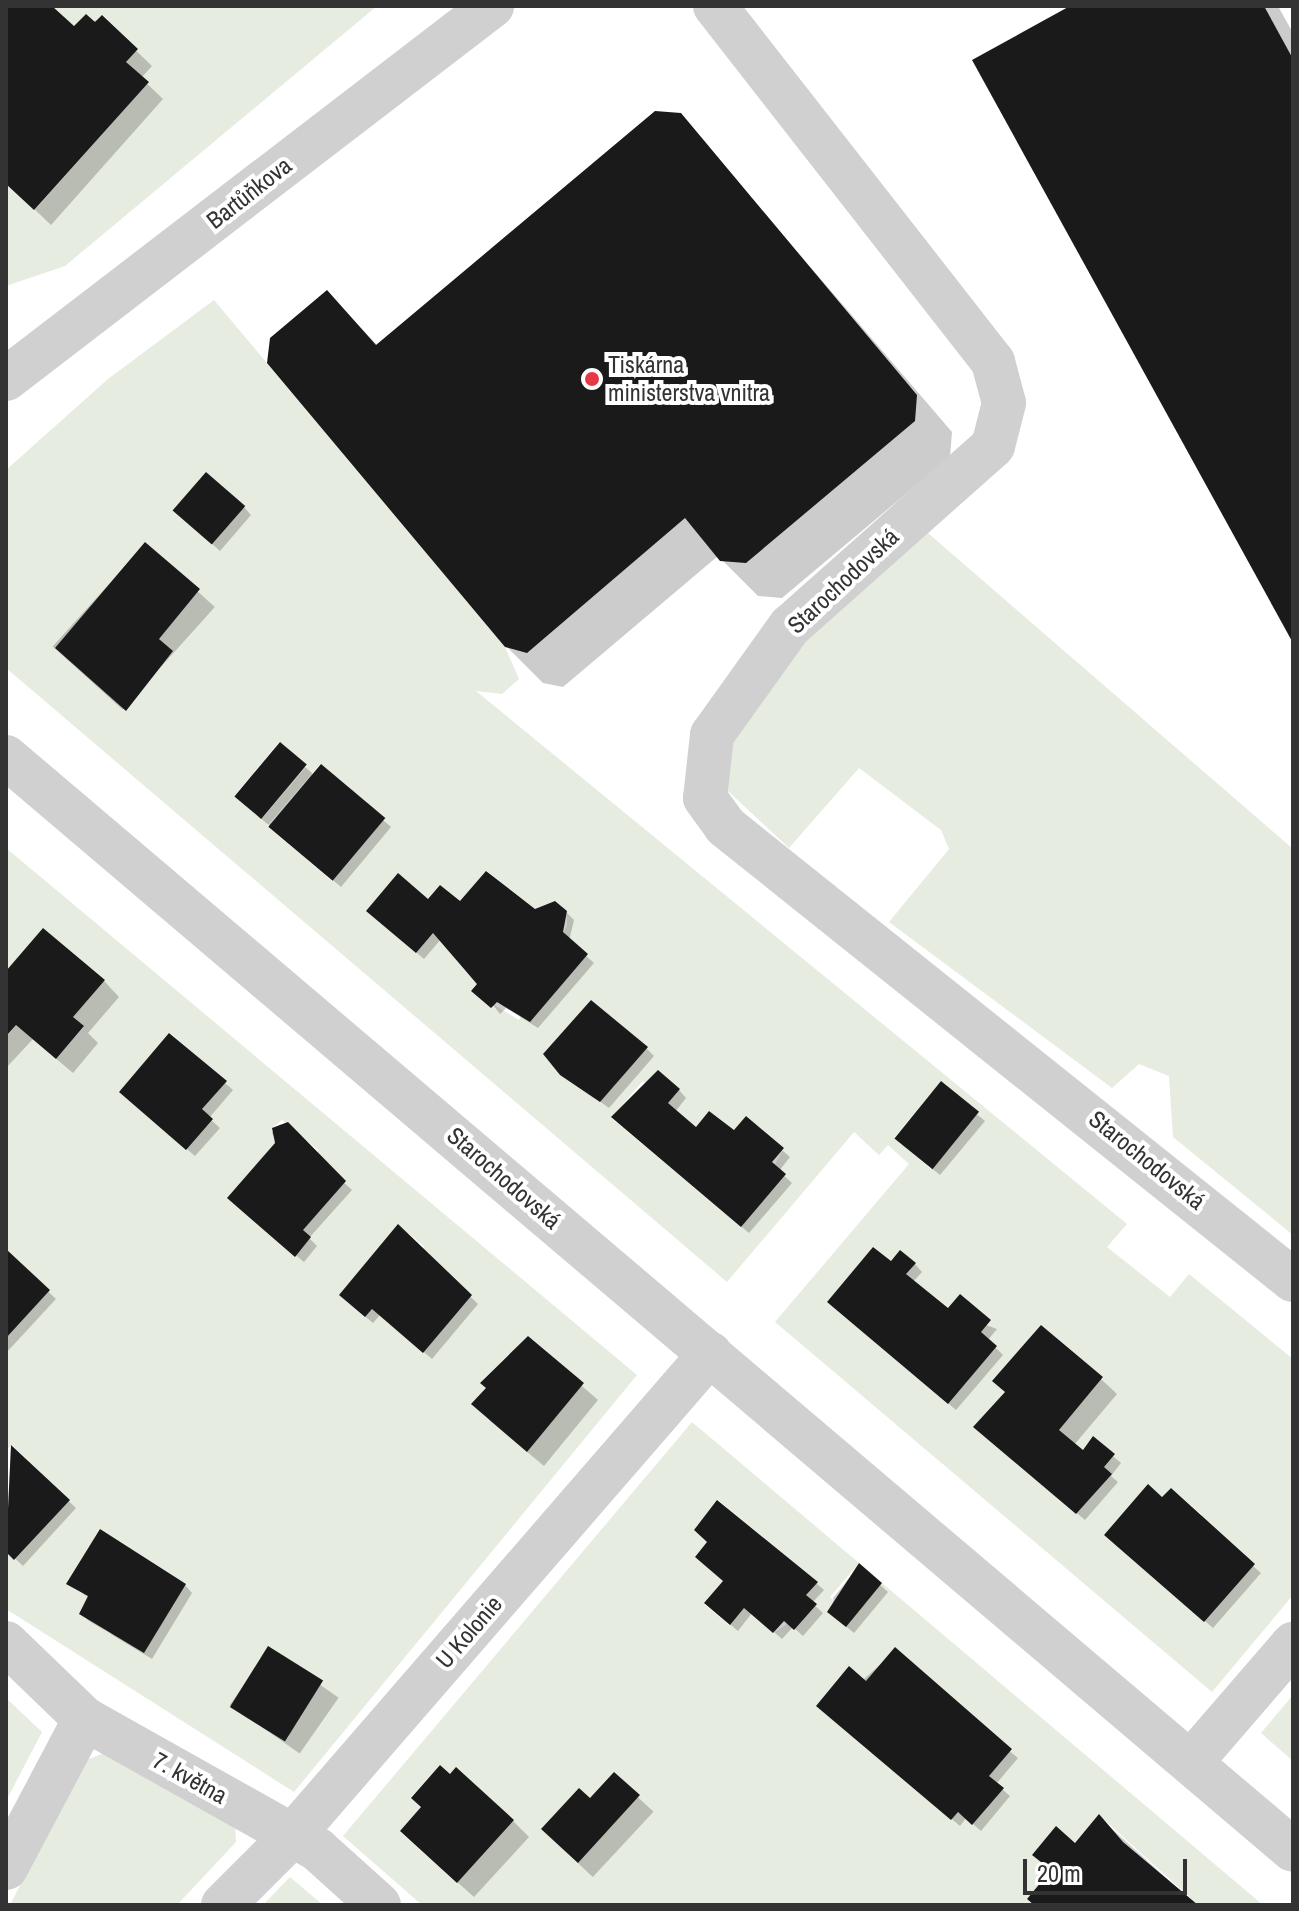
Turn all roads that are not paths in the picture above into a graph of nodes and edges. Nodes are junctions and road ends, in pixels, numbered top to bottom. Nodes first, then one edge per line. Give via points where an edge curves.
1 (492, 6) edge
2 (715, 6) edge
3 (6, 379) edge
4 (6, 757) edge
5 (1293, 1280) edge
6 (710, 1354) junction
7 (6, 1643) edge
8 (1293, 1644) edge
9 (85, 1719) junction
10 (1192, 1761) junction
11 (293, 1835) junction
12 (1293, 1850) edge
13 (6, 1868) edge
14 (223, 1905) edge
15 (379, 1905) edge

1 - 3 street, Bartůňkova
2 - 5 street, Starochodovská via 993,362 1004,403 993,446 790,626 712,735 704,763 705,798 725,826
4 - 6 street, Starochodovská
6 - 10 street, Starochodovská
6 - 11 street, U Kolonie
7 - 9 street, 7. května
8 - 10 street
9 - 11 street, 7. května
9 - 13 street
10 - 12 street, Starochodovská
11 - 14 street, U Kolonie
11 - 15 street, 7. května

